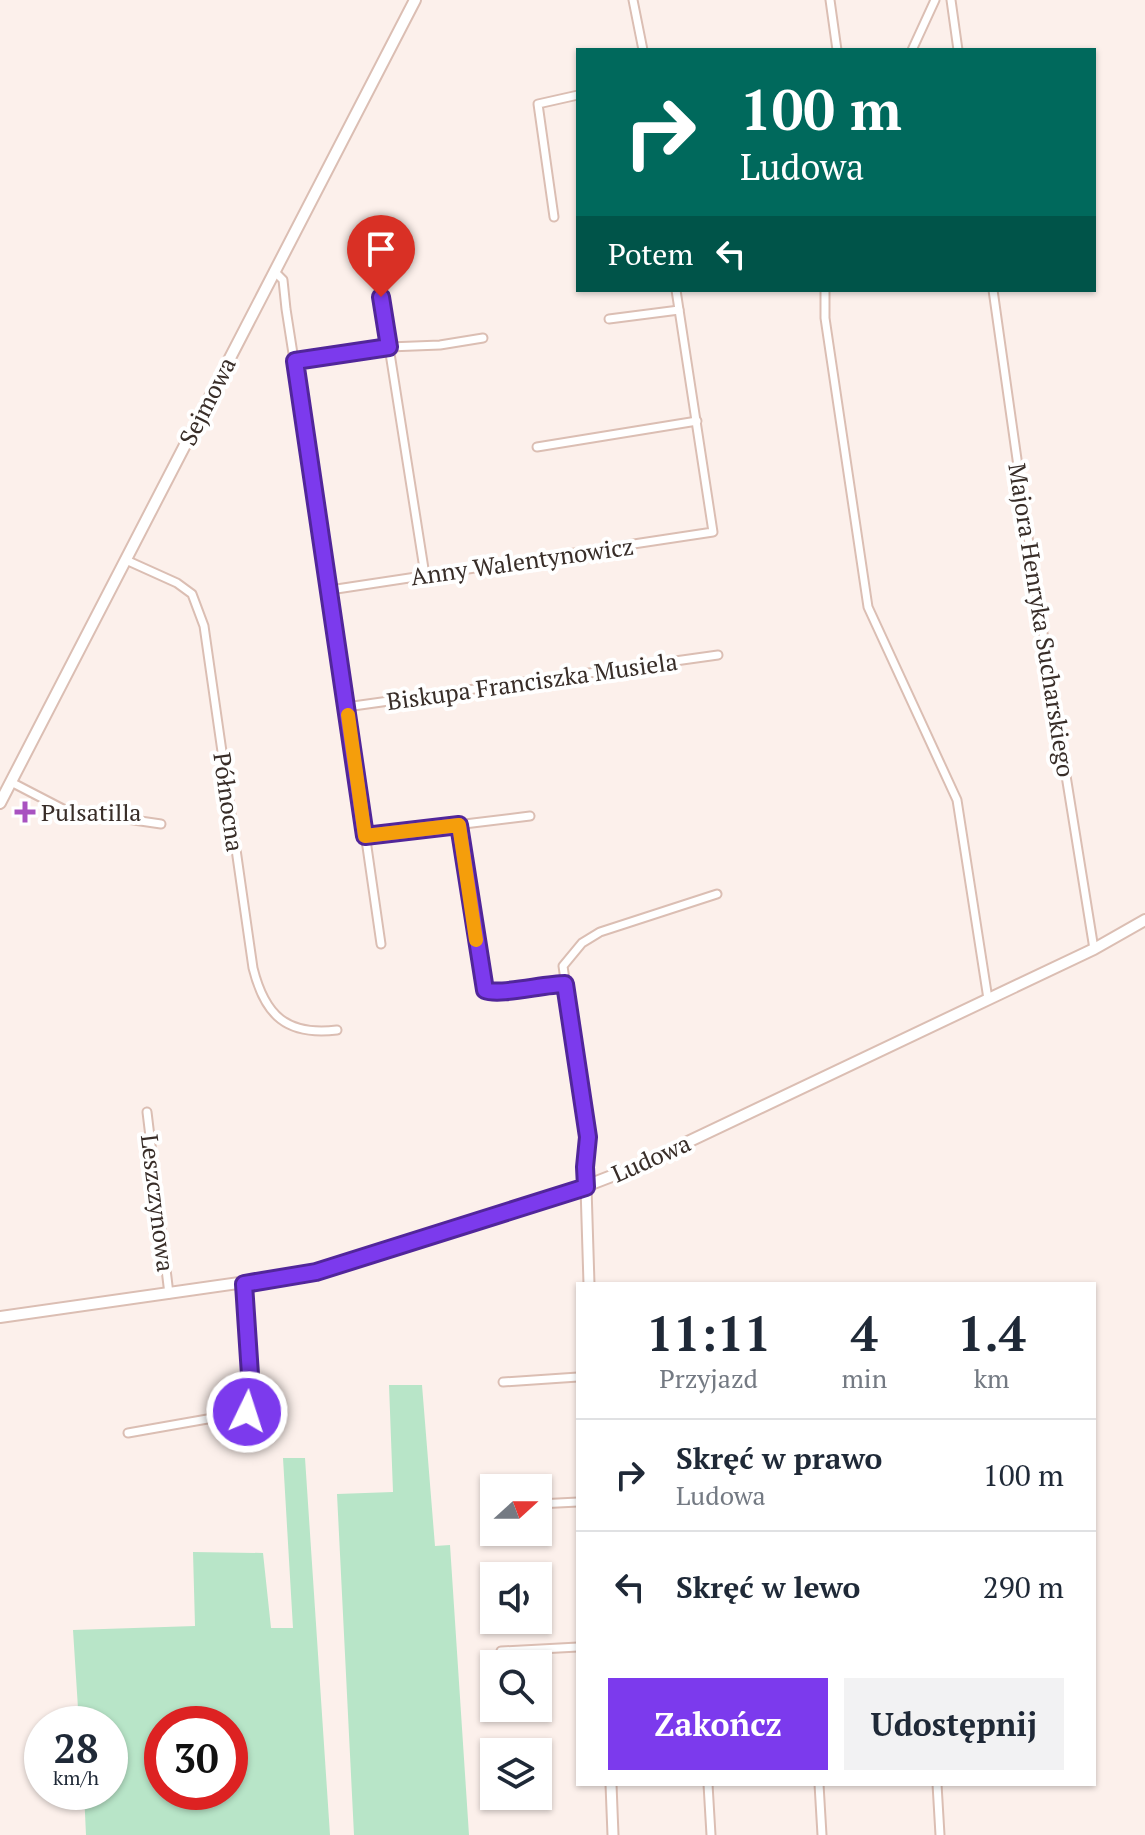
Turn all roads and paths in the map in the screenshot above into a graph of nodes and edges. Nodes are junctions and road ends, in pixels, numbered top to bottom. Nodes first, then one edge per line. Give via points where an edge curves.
1 (415, 0) edge
2 (633, 0) edge
3 (830, 0) edge
4 (935, 0) edge
5 (951, 0) edge
6 (643, 48) edge
7 (837, 48) edge
8 (913, 48) edge
9 (958, 48) edge
10 (576, 95) edge
11 (554, 217) dead end
12 (274, 271) junction
13 (377, 271) dead end
14 (676, 292) edge
15 (825, 292) edge
16 (993, 292) edge
17 (679, 310) junction
18 (609, 319) dead end
19 (483, 338) dead end
20 (389, 347) junction
21 (295, 361) junction
22 (697, 421) junction
23 (537, 447) dead end
24 (126, 560) junction
25 (425, 575) junction
26 (330, 590) junction
27 (718, 655) dead end
28 (346, 707) junction
29 (11, 782) junction
30 (0, 803) edge
31 (530, 816) dead end
32 (161, 824) dead end
33 (459, 825) junction
34 (365, 836) junction
35 (717, 894) dead end
36 (1145, 917) edge
37 (381, 944) dead end
38 (1094, 949) junction
39 (565, 984) junction
40 (988, 999) junction
41 (337, 1030) dead end
42 (147, 1112) dead end
43 (586, 1187) junction
44 (589, 1282) edge
45 (244, 1284) junction
46 (169, 1294) junction
47 (0, 1317) edge
48 (576, 1377) edge
49 (503, 1382) dead end
50 (128, 1433) dead end
51 (576, 1502) edge
52 (552, 1503) edge
53 (576, 1647) edge
54 (520, 1650) edge
55 (611, 1786) edge
56 (708, 1786) edge
57 (819, 1786) edge
58 (937, 1786) edge
59 (613, 1835) edge
60 (711, 1835) edge
61 (822, 1835) edge
62 (940, 1835) edge

1 - 12 main road, Sejmowa
2 - 6 street
3 - 7 street
4 - 8 street
5 - 9 street
10 - 11 street via 538,104
12 - 21 street via 284,282
12 - 24 main road, Sejmowa
13 - 20 street
14 - 17 street
15 - 40 street via 868,607 958,805
16 - 38 street, Majora Henryka Sucharskiego
17 - 18 street
17 - 22 street
19 - 20 street
20 - 21 street
20 - 25 street
21 - 26 street
22 - 23 street
22 - 25 street, Anny Walentynowicz via 713,532
24 - 29 main road, Sejmowa
24 - 41 street, Północna via 192,594 204,626 253,968 262,994 292,1027 314,1033
25 - 26 street, Anny Walentynowicz
26 - 28 street
27 - 28 street, Biskupa Franciszka Musiela
28 - 34 street
29 - 30 main road, Sejmowa
29 - 32 street via 65,810
31 - 33 street
33 - 34 street
33 - 39 street via 485,990
34 - 37 street
35 - 39 street via 590,937 563,966
36 - 38 main road, Ludowa
38 - 40 main road, Ludowa
39 - 43 street via 588,1137
40 - 43 main road, Ludowa
42 - 46 street, Leszczynowa
43 - 44 street
43 - 45 main road, Ludowa via 316,1272
45 - 46 main road, Ludowa
45 - 50 street via 252,1405 247,1412
46 - 47 main road, Ludowa
48 - 49 street
51 - 52 street
53 - 54 street
55 - 59 street
56 - 60 street
57 - 61 street
58 - 62 street

